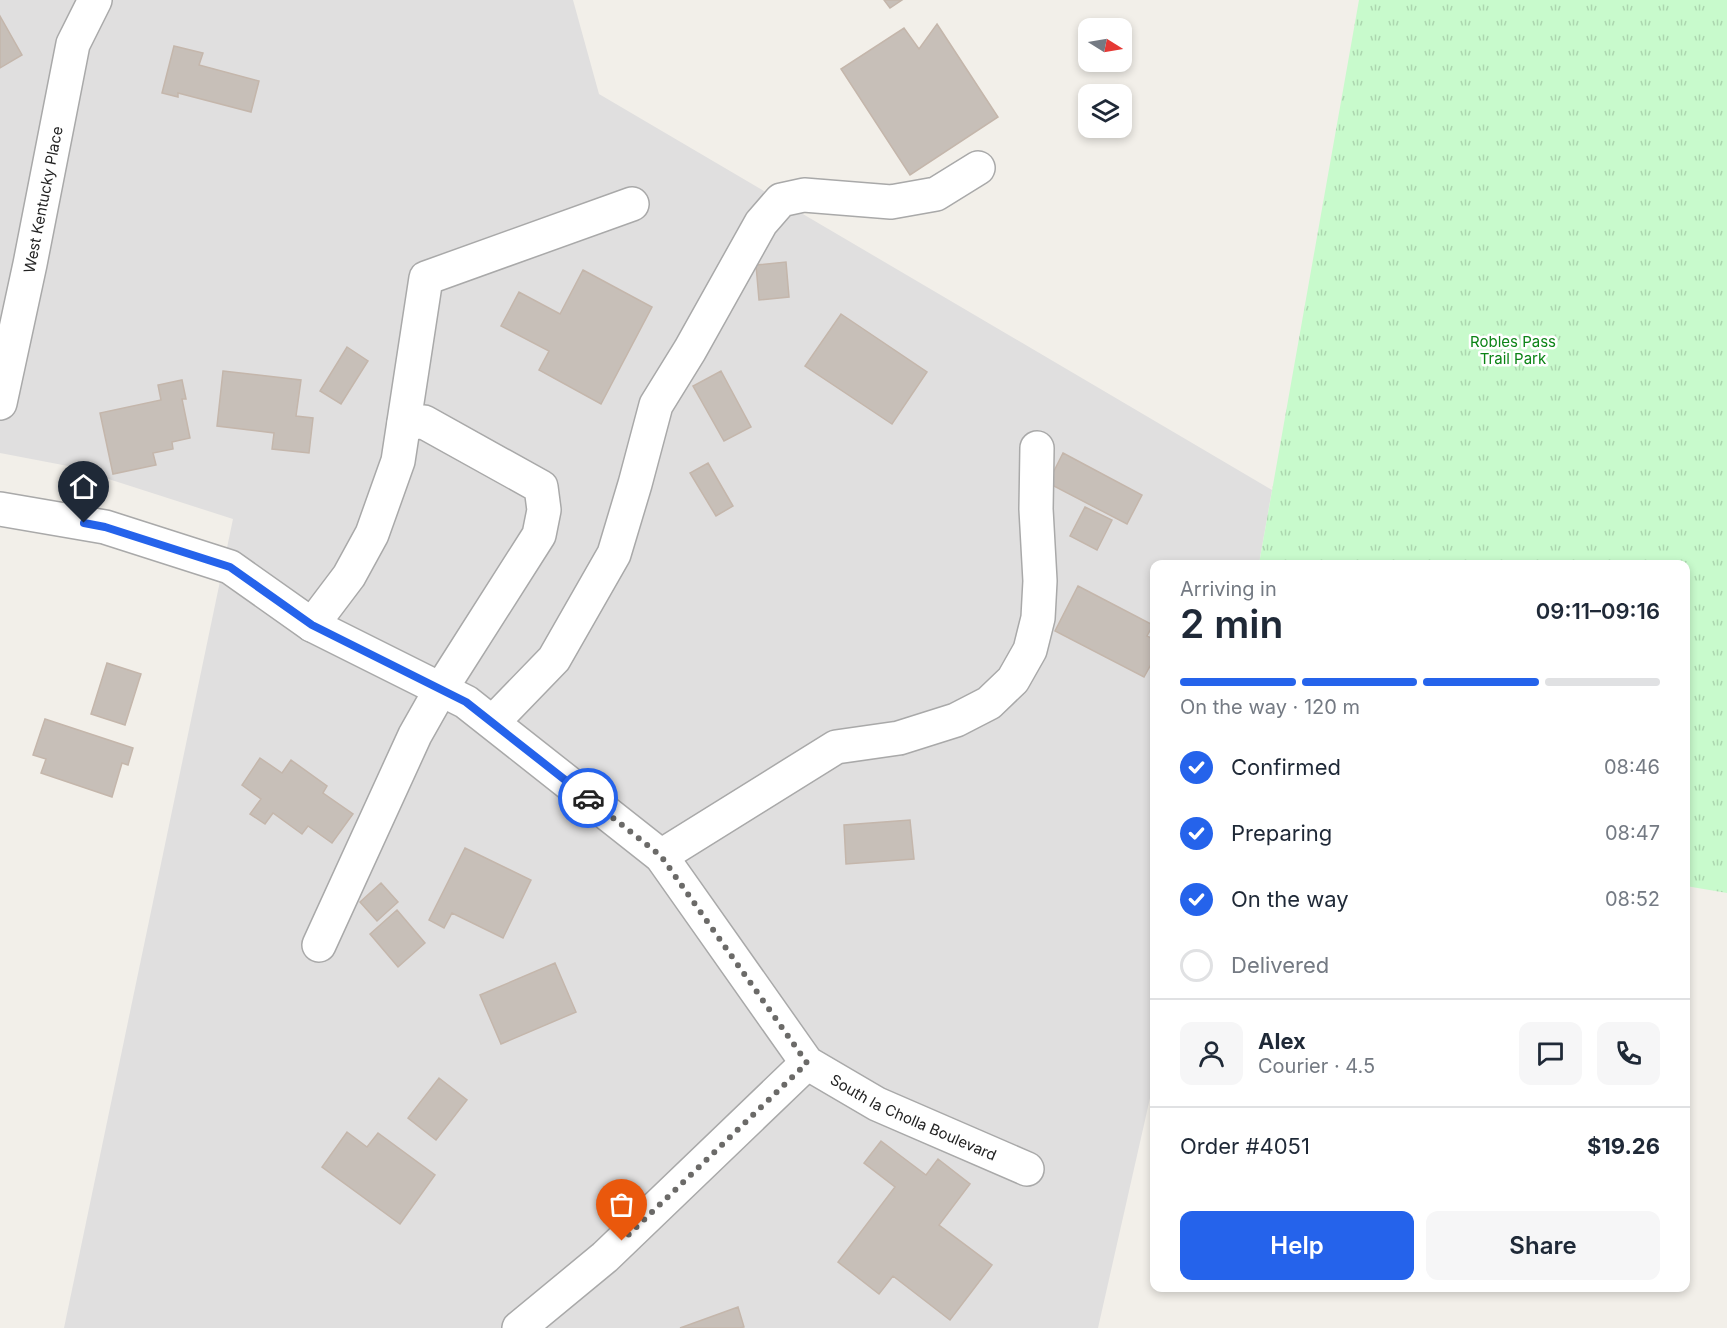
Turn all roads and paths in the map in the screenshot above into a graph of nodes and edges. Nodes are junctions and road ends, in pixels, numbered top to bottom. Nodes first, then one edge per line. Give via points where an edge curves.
1 (95, 0) edge
2 (978, 168) dead end
3 (632, 204) dead end
4 (12, 294) edge
5 (0, 403) edge
6 (404, 423) junction
7 (1037, 448) dead end
8 (0, 508) edge
9 (312, 625) junction
10 (441, 689) junction
11 (493, 722) junction
12 (661, 856) junction
13 (319, 945) dead end
14 (807, 1063) junction
15 (1027, 1169) dead end
16 (519, 1328) edge

1 - 4 street, West Kentucky Place via 73,44
2 - 11 street via 936,194 891,202 804,195 781,200 761,223 656,405 614,554 554,659
3 - 6 street via 426,278
4 - 5 street, West Kentucky Place
6 - 9 street via 398,461 372,534 349,576
6 - 10 street via 424,422 541,487 544,510 539,536
7 - 12 street via 1038,618 1030,650 1013,680 989,704 956,720 899,738 836,747
8 - 9 street, South la Cholla Boulevard via 105,527 230,567
9 - 10 street, South la Cholla Boulevard
10 - 11 street, South la Cholla Boulevard
10 - 13 street via 415,735
11 - 12 street, South la Cholla Boulevard
12 - 14 street, South la Cholla Boulevard
14 - 15 street, South la Cholla Boulevard via 878,1104
14 - 16 street via 605,1257

